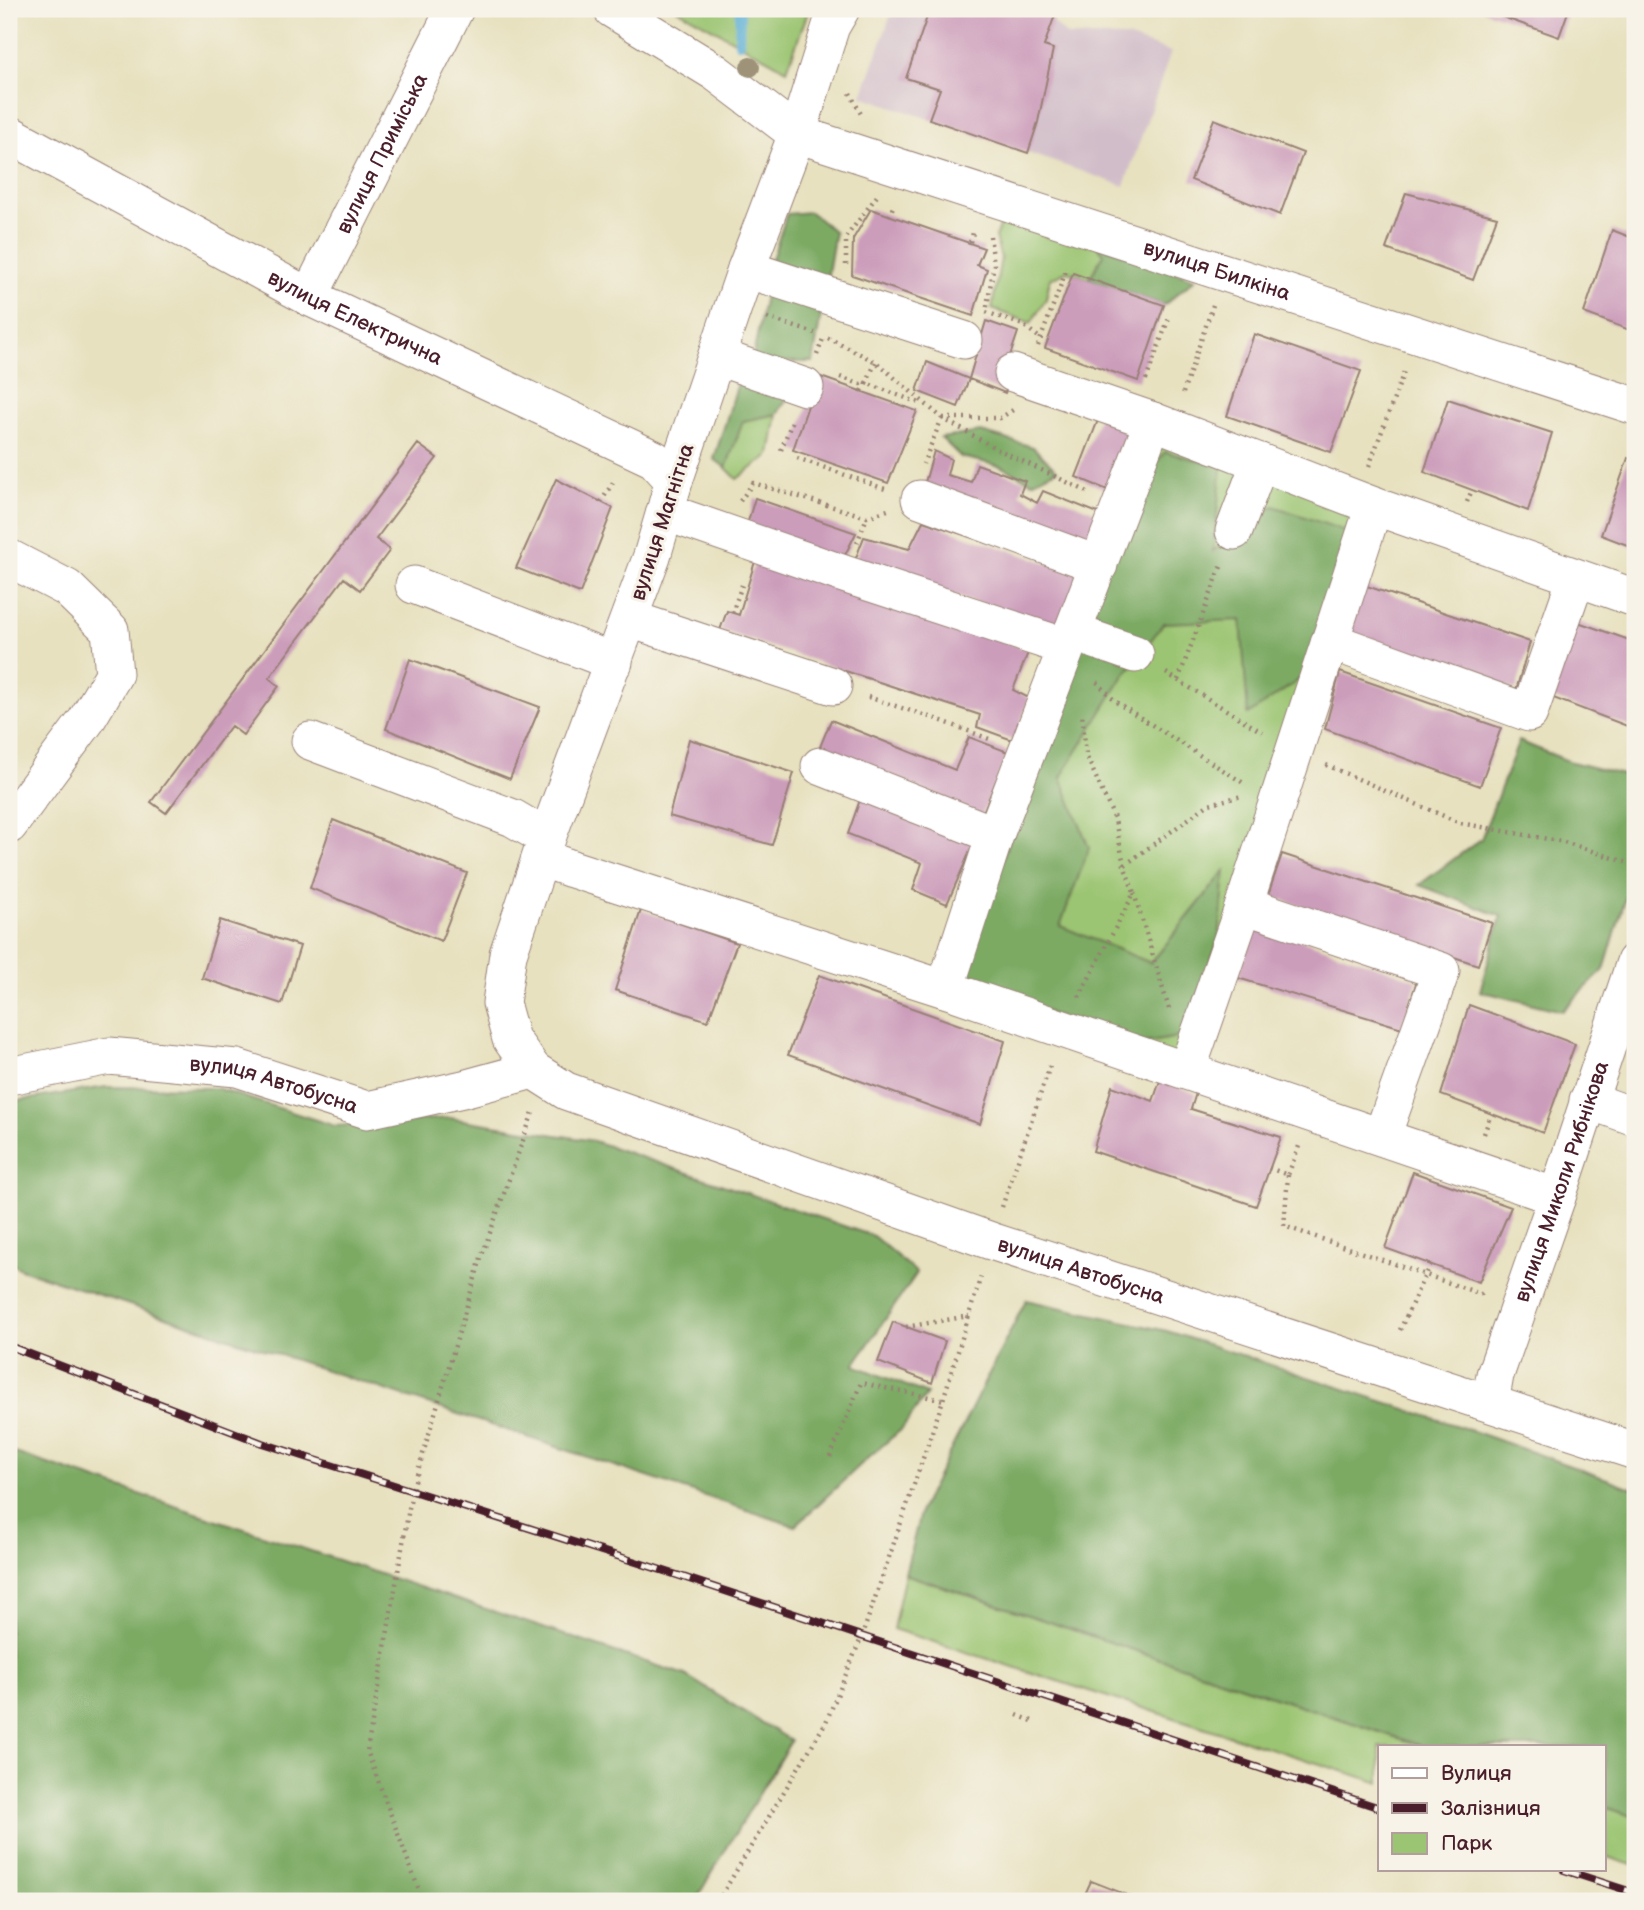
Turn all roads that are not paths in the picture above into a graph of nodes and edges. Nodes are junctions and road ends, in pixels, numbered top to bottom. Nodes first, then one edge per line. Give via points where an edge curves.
1 (455, 9) edge
2 (612, 9) edge
3 (841, 9) edge
4 (9, 134) edge
5 (797, 134) junction
6 (747, 269) junction
7 (309, 297) junction
8 (964, 340) dead end
9 (718, 357) junction
10 (1031, 360) road end
11 (821, 382) road end
12 (1635, 406) edge
13 (1155, 413) junction
14 (1260, 462) junction
15 (908, 488) road end
16 (670, 497) junction
17 (1365, 503) junction
18 (1234, 531) road end
19 (9, 558) edge
20 (1099, 565) junction
21 (1576, 578) junction
22 (414, 585) dead end
23 (1635, 598) edge
24 (630, 619) junction
25 (1069, 640) junction
26 (1329, 641) junction
27 (1135, 654) road end
28 (614, 662) junction
29 (834, 686) road end
30 (310, 741) dead end
31 (820, 766) dead end
32 (9, 825) edge
33 (995, 835) junction
34 (544, 848) junction
35 (1244, 905) junction
36 (1635, 962) edge
37 (945, 989) junction
38 (511, 1038) joint
39 (533, 1070) junction
40 (1187, 1070) junction
41 (9, 1076) edge
42 (1588, 1100) junction
43 (1635, 1117) edge
44 (1382, 1136) junction
45 (1557, 1197) junction
46 (1490, 1403) junction
47 (1635, 1451) edge

1 - 7 street, вулиця Приміська
2 - 5 street, вулиця Билкіна via 715,72
3 - 5 street, вулиця Магнітна via 831,26
4 - 7 street, вулиця Електрична
5 - 6 street, вулиця Магнітна
5 - 12 street, вулиця Билкіна
6 - 8 street
6 - 9 street, вулиця Магнітна
7 - 16 street, вулиця Електрична via 654,459
9 - 11 street
9 - 16 street, вулиця Магнітна
10 - 13 street
13 - 14 street
13 - 20 street
14 - 17 street
14 - 18 street
15 - 20 street
16 - 24 street, вулиця Магнітна
16 - 25 street via 844,575
17 - 21 street
17 - 26 street
19 - 32 street via 67,588 110,630 114,674 86,721
20 - 25 street
21 - 23 street
21 - 26 street via 1529,713
22 - 28 street
24 - 28 street, вулиця Магнітна
24 - 29 street
25 - 27 street
25 - 33 street
26 - 35 street via 1294,751 1267,800
28 - 34 street, вулиця Магнітна
30 - 34 street via 513,818
31 - 33 street
33 - 37 street
34 - 37 street
34 - 38 street, вулиця Магнітна via 508,954 501,1003
35 - 40 street
35 - 44 street via 1441,971
36 - 42 street, вулиця Миколи Рибнікова
37 - 40 street
38 - 39 street, вулиця Автобусна
39 - 41 street, вулиця Автобусна via 368,1110 237,1068 199,1064 109,1056
39 - 46 street, вулиця Автобусна via 566,1091 991,1241
40 - 44 street
42 - 43 street
42 - 45 street, вулиця Миколи Рибнікова
44 - 45 street
45 - 46 street, вулиця Миколи Рибнікова via 1495,1375
46 - 47 street, вулиця Автобусна

